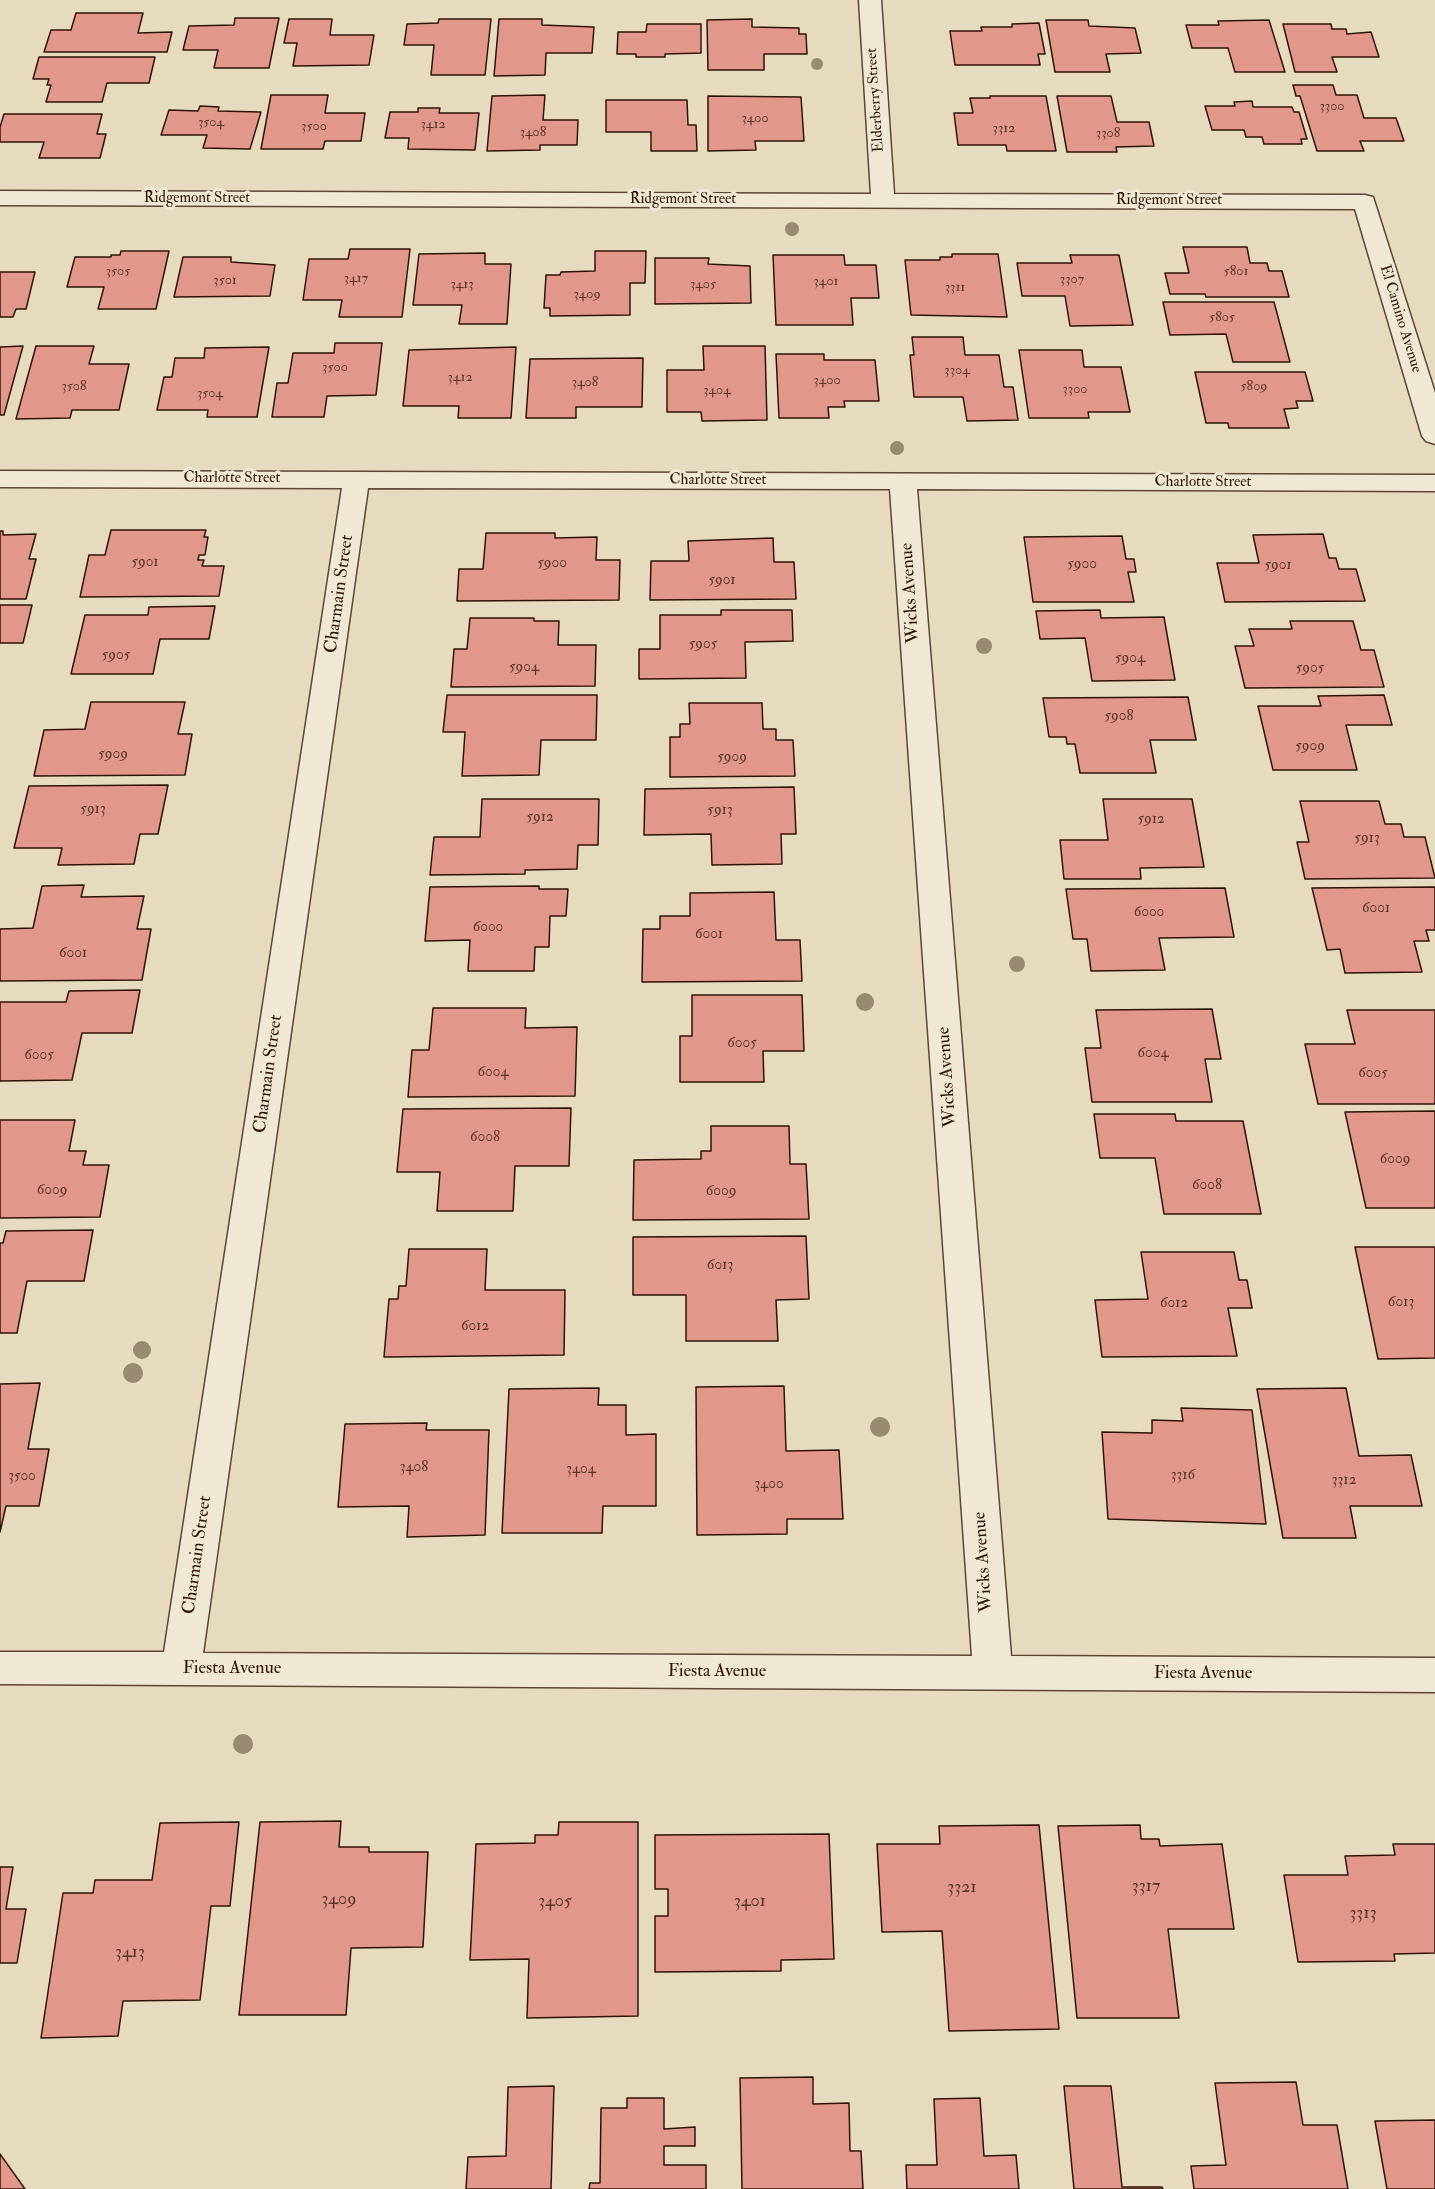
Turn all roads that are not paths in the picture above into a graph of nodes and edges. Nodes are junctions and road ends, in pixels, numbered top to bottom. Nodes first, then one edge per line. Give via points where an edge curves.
1 (870, 0) edge
2 (0, 198) edge
3 (883, 201) junction
4 (1365, 202) joint
5 (1435, 436) edge
6 (0, 479) edge
7 (356, 480) junction
8 (903, 482) junction
9 (1435, 483) edge
10 (0, 1668) edge
11 (181, 1669) junction
12 (993, 1673) junction
13 (1435, 1675) edge

1 - 3 street, Elderberry Street
2 - 3 street, Ridgemont Street
3 - 4 street, Ridgemont Street
4 - 5 street, El Camino Avenue
6 - 7 street, Charlotte Street
7 - 8 street, Charlotte Street
7 - 11 street, Charmain Street
8 - 9 street, Charlotte Street
8 - 12 street, Wicks Avenue
10 - 11 street, Fiesta Avenue
11 - 12 street, Fiesta Avenue
12 - 13 street, Fiesta Avenue

